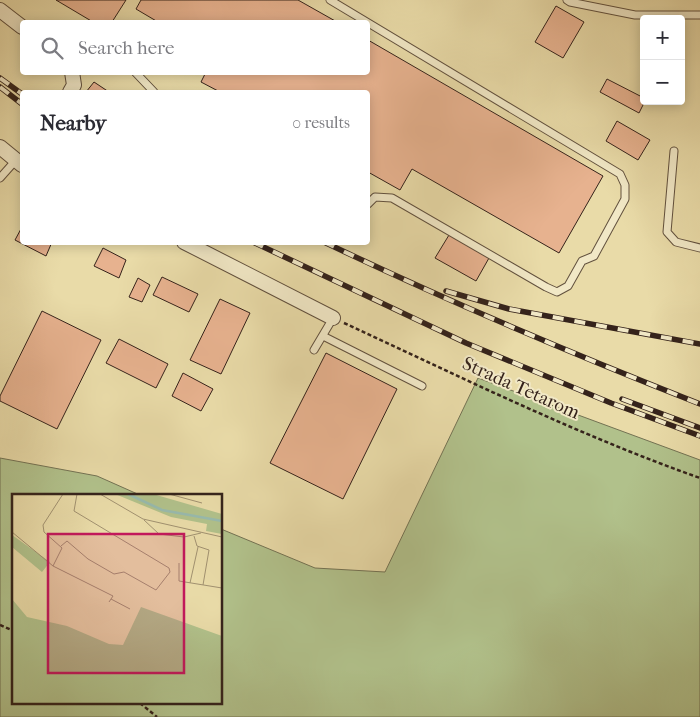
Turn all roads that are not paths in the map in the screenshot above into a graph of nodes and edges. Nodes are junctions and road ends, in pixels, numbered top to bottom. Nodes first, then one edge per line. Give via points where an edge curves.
1 (330, 0) edge
2 (567, 0) edge
3 (0, 10) edge
4 (700, 15) edge
5 (363, 20) edge
6 (370, 24) edge
7 (20, 25) edge
8 (72, 75) edge
9 (138, 75) edge
10 (71, 90) edge
11 (152, 90) edge
12 (0, 147) edge
13 (674, 151) dead end
14 (19, 163) edge
15 (0, 178) edge
16 (370, 202) edge
17 (190, 245) edge
18 (700, 248) edge
19 (333, 318) joint
20 (323, 336) junction
21 (314, 350) dead end
22 (422, 386) dead end

1 - 5 lane
2 - 4 lane via 636,14
3 - 7 street
6 - 16 lane via 620,174 625,185 625,199 594,256 582,261 568,286 558,292 392,198 375,197
8 - 10 street
9 - 11 lane
12 - 14 street
13 - 18 lane via 667,232 676,242
14 - 15 lane
17 - 19 street
19 - 20 lane
20 - 21 lane
20 - 22 lane

